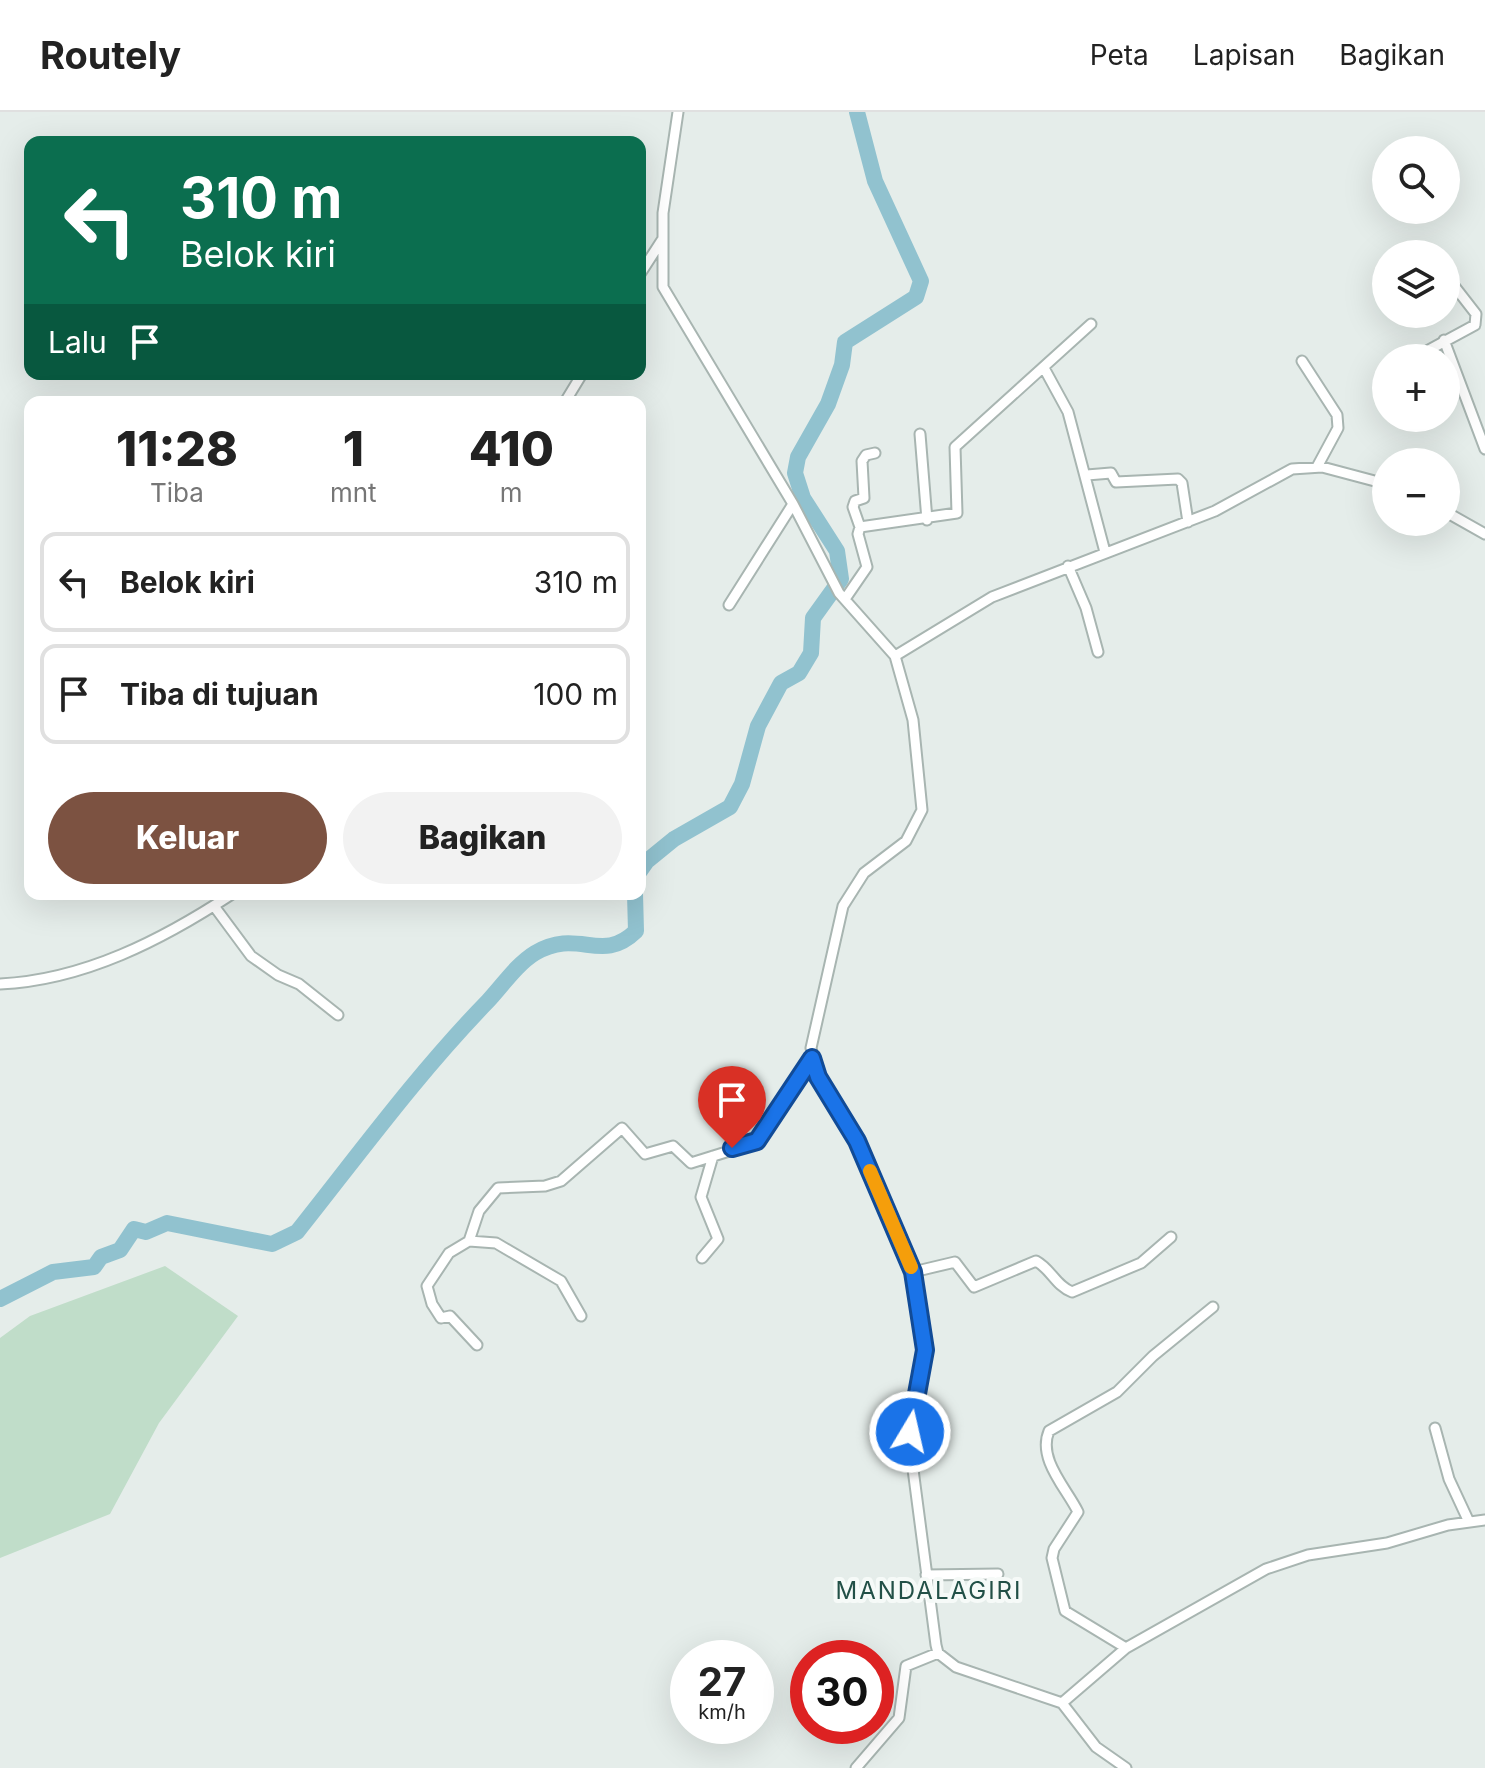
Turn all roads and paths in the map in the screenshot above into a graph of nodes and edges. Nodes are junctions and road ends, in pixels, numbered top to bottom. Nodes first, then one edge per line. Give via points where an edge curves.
1 (678, 112) edge
2 (662, 240) junction
3 (646, 265) edge
4 (1460, 294) edge
5 (1091, 324) dead end
6 (1444, 340) junction
7 (1437, 344) edge
8 (1302, 361) dead end
9 (1044, 368) junction
10 (920, 434) dead end
11 (1485, 449) edge
12 (875, 453) dead end
13 (1317, 467) junction
14 (1087, 475) junction
15 (1372, 479) edge
16 (793, 504) junction
17 (927, 520) junction
18 (1460, 520) edge
19 (1188, 522) junction
20 (860, 527) junction
21 (1485, 534) edge
22 (1105, 552) junction
23 (1068, 566) junction
24 (842, 596) junction
25 (729, 605) dead end
26 (1098, 652) dead end
27 (895, 656) junction
28 (223, 900) edge
29 (214, 906) junction
30 (0, 984) edge
31 (338, 1015) dead end
32 (812, 1058) junction
33 (713, 1156) junction
34 (1171, 1237) dead end
35 (469, 1241) junction
36 (702, 1258) dead end
37 (913, 1272) junction
38 (1213, 1307) dead end
39 (581, 1316) dead end
40 (477, 1345) dead end
41 (1435, 1428) dead end
42 (1485, 1520) edge
43 (1469, 1522) junction
44 (998, 1574) dead end
45 (926, 1575) junction
46 (1126, 1648) junction
47 (938, 1653) junction
48 (1062, 1703) junction
49 (856, 1768) edge
50 (1126, 1768) edge

1 - 2 street
2 - 3 street
2 - 16 street via 661,274 668,297
4 - 6 street via 1477,320 1467,333
5 - 9 street
6 - 7 street
6 - 11 street
8 - 13 street via 1337,415 1338,428
9 - 14 street via 1068,412
9 - 17 street via 955,447 958,512
10 - 17 street
12 - 20 street via 862,461 864,498 853,507
13 - 15 street
13 - 19 street via 1292,469
14 - 19 street via 1111,473 1116,482 1128,483 1179,480
14 - 22 street
16 - 24 street
16 - 25 street
17 - 20 street
18 - 21 street
19 - 22 street
20 - 24 street via 867,567
22 - 23 street
23 - 26 street
23 - 27 street via 992,597
24 - 27 street
27 - 32 street via 913,720 922,810 906,841 864,873 843,906
28 - 29 street
29 - 30 street via 145,944 76,972 43,982
29 - 31 street via 251,956
32 - 33 street via 757,1141
32 - 37 street via 857,1141
33 - 35 street via 691,1163 673,1146 645,1154 622,1128 561,1181 498,1188 479,1211
33 - 36 street via 701,1197 718,1239
34 - 37 street via 1141,1263 1072,1292 1036,1261 974,1287 959,1263
35 - 39 street via 496,1243 561,1281
35 - 40 street via 449,1253 427,1286 441,1318 450,1316
37 - 45 street via 925,1350 910,1443
38 - 46 street via 1117,1392 1049,1431 1045,1442 1060,1486 1078,1512 1053,1555 1065,1611
41 - 43 street via 1449,1479
42 - 43 street
43 - 46 street via 1281,1563
44 - 45 street
45 - 47 street
46 - 48 street
47 - 48 street via 956,1667
47 - 49 street via 906,1666 899,1718
48 - 50 street via 1096,1747

